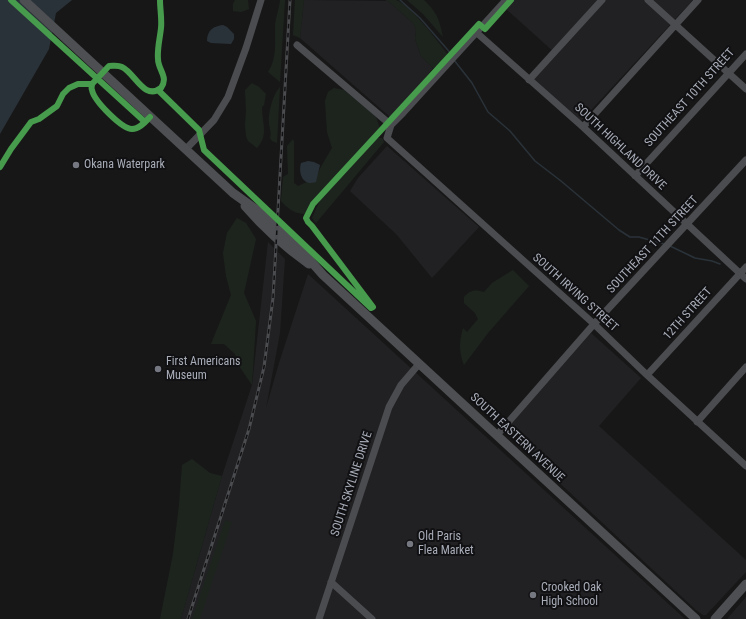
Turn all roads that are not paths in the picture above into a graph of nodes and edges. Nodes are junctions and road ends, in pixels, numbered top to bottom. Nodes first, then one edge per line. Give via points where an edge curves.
1 (24, 0) edge
2 (261, 0) edge
3 (506, 0) edge
4 (602, 0) edge
5 (648, 0) edge
6 (698, 0) edge
7 (676, 25) junction
8 (478, 33) junction
9 (297, 45) dead end
10 (746, 54) edge
11 (727, 73) junction
12 (529, 80) junction
13 (746, 89) edge
14 (391, 125) junction
15 (582, 127) junction
16 (186, 149) junction
17 (746, 160) edge
18 (635, 176) junction
19 (687, 224) junction
20 (746, 267) edge
21 (740, 273) junction
22 (746, 279) edge
23 (594, 324) junction
24 (419, 364) junction
25 (746, 367) edge
26 (647, 375) junction
27 (697, 422) junction
28 (497, 435) junction
29 (746, 466) edge
30 (331, 582) junction
31 (746, 584) edge
32 (319, 619) edge
33 (372, 619) edge
34 (696, 619) edge
35 (715, 619) edge

1 - 16 main road, SOUTH EASTERN AVENUE
2 - 16 street via 228,97 214,120
3 - 8 street
4 - 12 street
5 - 7 street
6 - 7 street
7 - 11 street
7 - 15 street
8 - 12 street, SOUTH HIGHLAND DRIVE
8 - 14 street
9 - 14 street
10 - 11 street, SOUTHEAST 10TH STREET
11 - 13 street
11 - 18 street, SOUTHEAST 10TH STREET
12 - 15 street, SOUTH HIGHLAND DRIVE
14 - 23 street, SOUTH IRVING STREET via 387,138
15 - 18 street, SOUTH HIGHLAND DRIVE
16 - 24 main road, SOUTH EASTERN AVENUE via 233,193 268,218 292,240 323,275
17 - 19 street, SOUTHEAST 11TH STREET
18 - 19 street, SOUTH HIGHLAND DRIVE
19 - 21 street, SOUTH HIGHLAND DRIVE
19 - 23 street, SOUTHEAST 11TH STREET
20 - 21 street, 12TH STREET
21 - 22 street, SOUTH HIGHLAND DRIVE
21 - 26 street, 12TH STREET
23 - 26 street, SOUTH IRVING STREET
23 - 28 street, SOUTHEAST 11TH STREET
24 - 28 main road, SOUTH EASTERN AVENUE
24 - 30 street, SOUTH SKYLINE DRIVE via 401,384 389,407
25 - 27 street
26 - 27 street, SOUTH IRVING STREET
27 - 29 street, SOUTH IRVING STREET
28 - 34 main road, SOUTH EASTERN AVENUE
30 - 32 street, SOUTH SKYLINE DRIVE
30 - 33 street
31 - 35 main road

